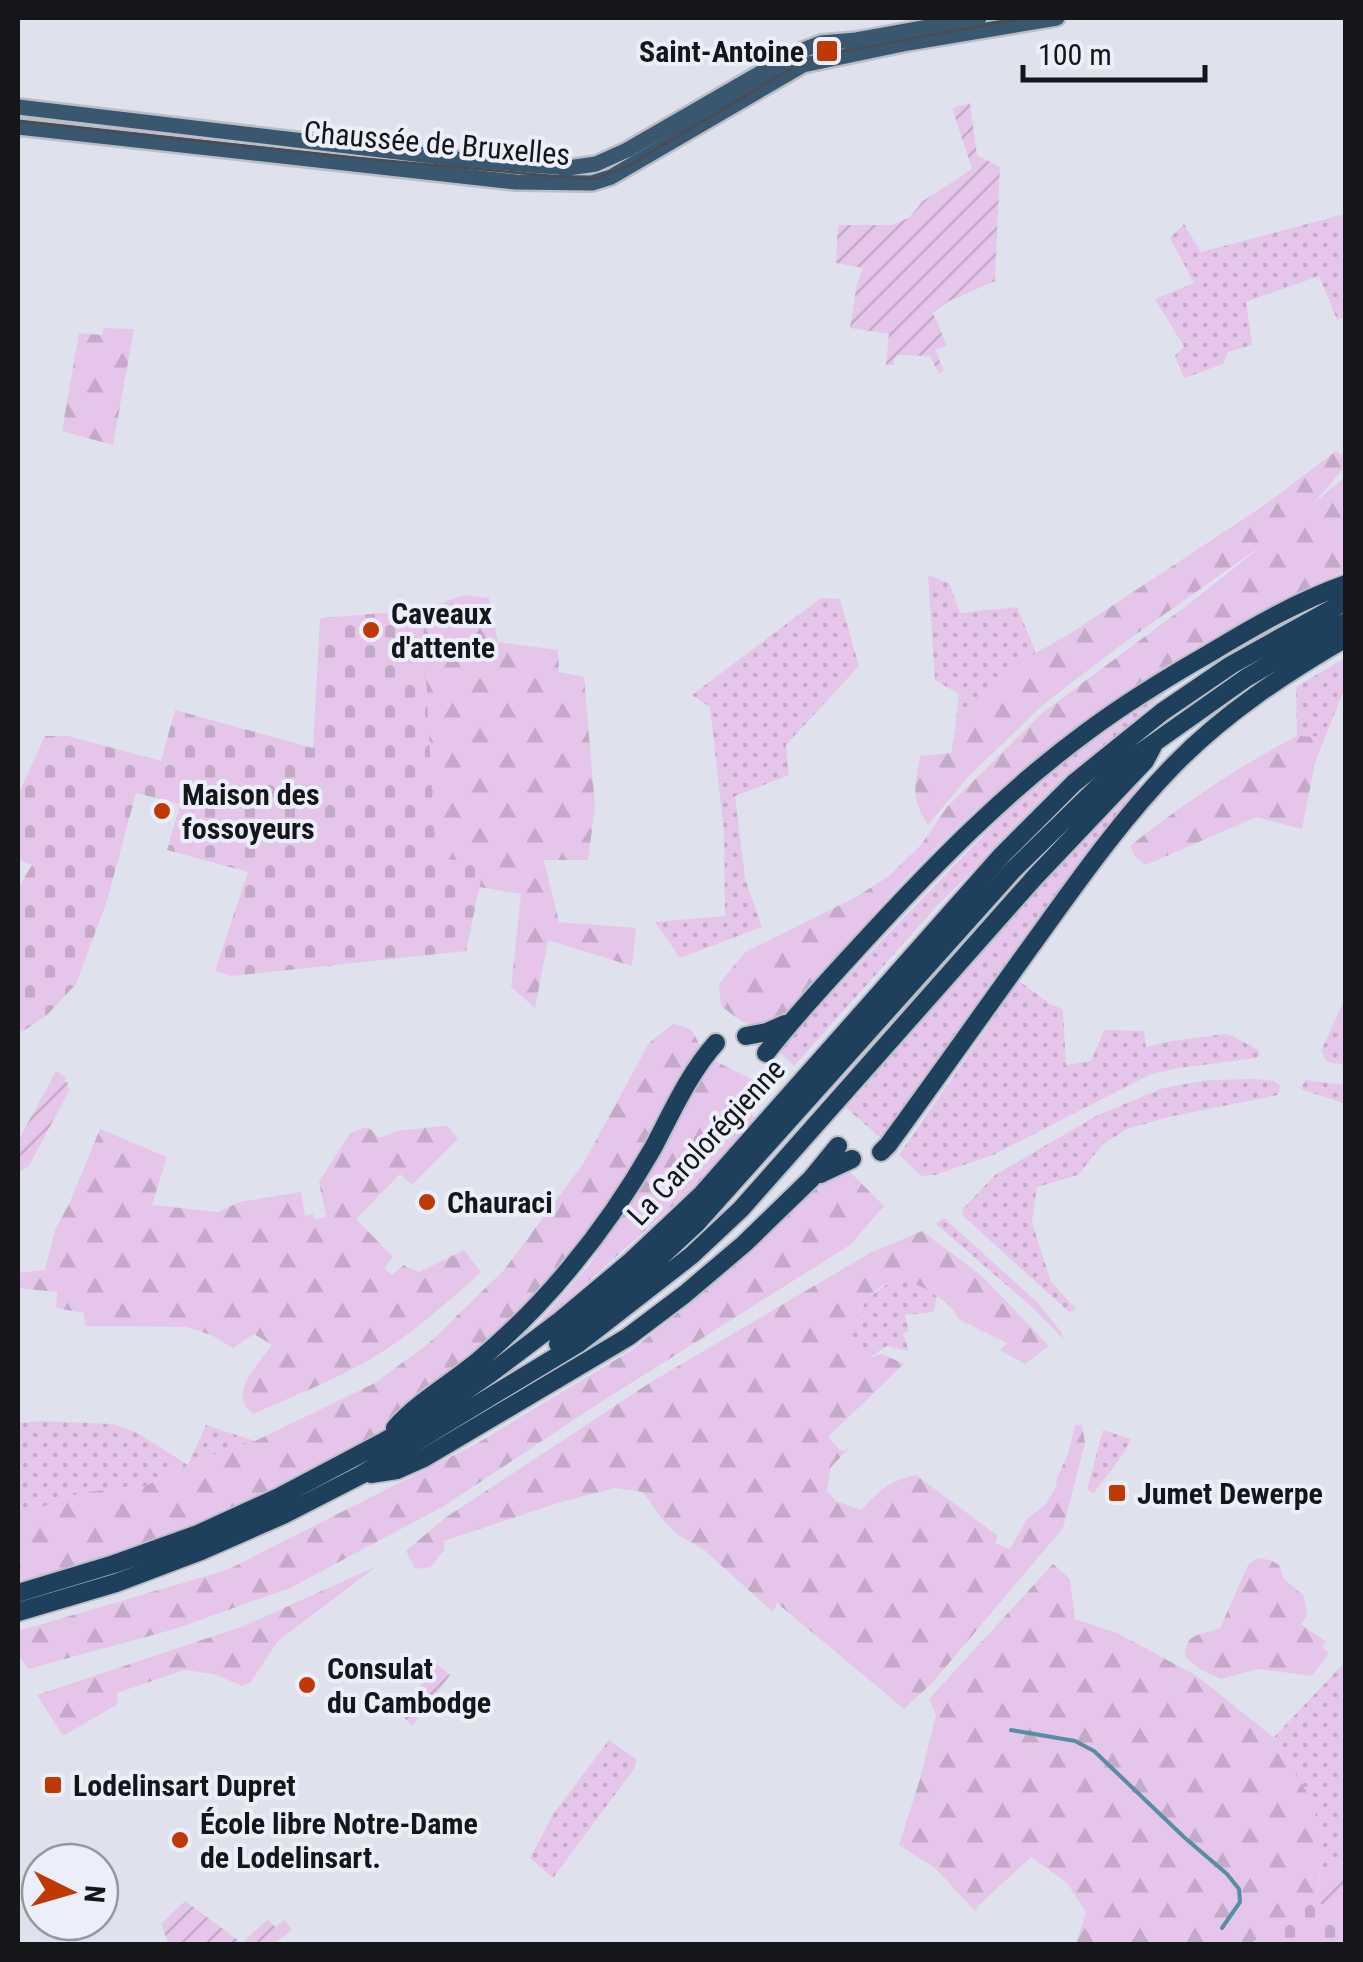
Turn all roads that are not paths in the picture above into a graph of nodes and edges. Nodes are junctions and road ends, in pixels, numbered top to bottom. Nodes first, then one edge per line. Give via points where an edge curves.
1 (980, 18) edge
2 (1057, 18) edge
3 (18, 107) edge
4 (18, 127) edge
5 (1346, 584) edge
6 (1346, 601) edge
7 (1346, 622) edge
8 (1346, 638) edge
9 (1155, 742) junction
10 (790, 1022) junction
11 (746, 1036) dead end
12 (716, 1043) dead end
13 (766, 1053) dead end
14 (829, 1062) junction
15 (769, 1130) junction
16 (880, 1152) dead end
17 (845, 1153) dead end
18 (502, 1387) junction
19 (381, 1444) junction
20 (361, 1475) junction
21 (18, 1594) edge
22 (18, 1612) edge

1 - 3 main road, Chaussée de Bruxelles via 795,53 586,167
2 - 4 main road, Chaussée de Bruxelles via 795,68 592,183 516,182
5 - 10 highway via 1226,643 1086,732 955,846
6 - 14 highway, La Carolorégienne via 1231,665 1074,783 1002,856
7 - 9 highway, La Carolorégienne via 1246,678
8 - 16 highway via 1238,708 1134,809
9 - 14 highway, La Carolorégienne via 1013,870
9 - 18 highway, La Carolorégienne via 1145,761 741,1209 580,1342
10 - 11 highway
10 - 13 highway
12 - 19 highway via 607,1221 568,1270 523,1320 411,1410
14 - 15 highway, La Carolorégienne
15 - 18 highway, La Carolorégienne via 696,1224
15 - 19 highway, La Carolorégienne via 560,1320
17 - 20 highway via 628,1337 424,1458
18 - 20 highway, La Carolorégienne
19 - 21 highway, La Carolorégienne via 198,1534
20 - 22 highway, La Carolorégienne via 200,1551

